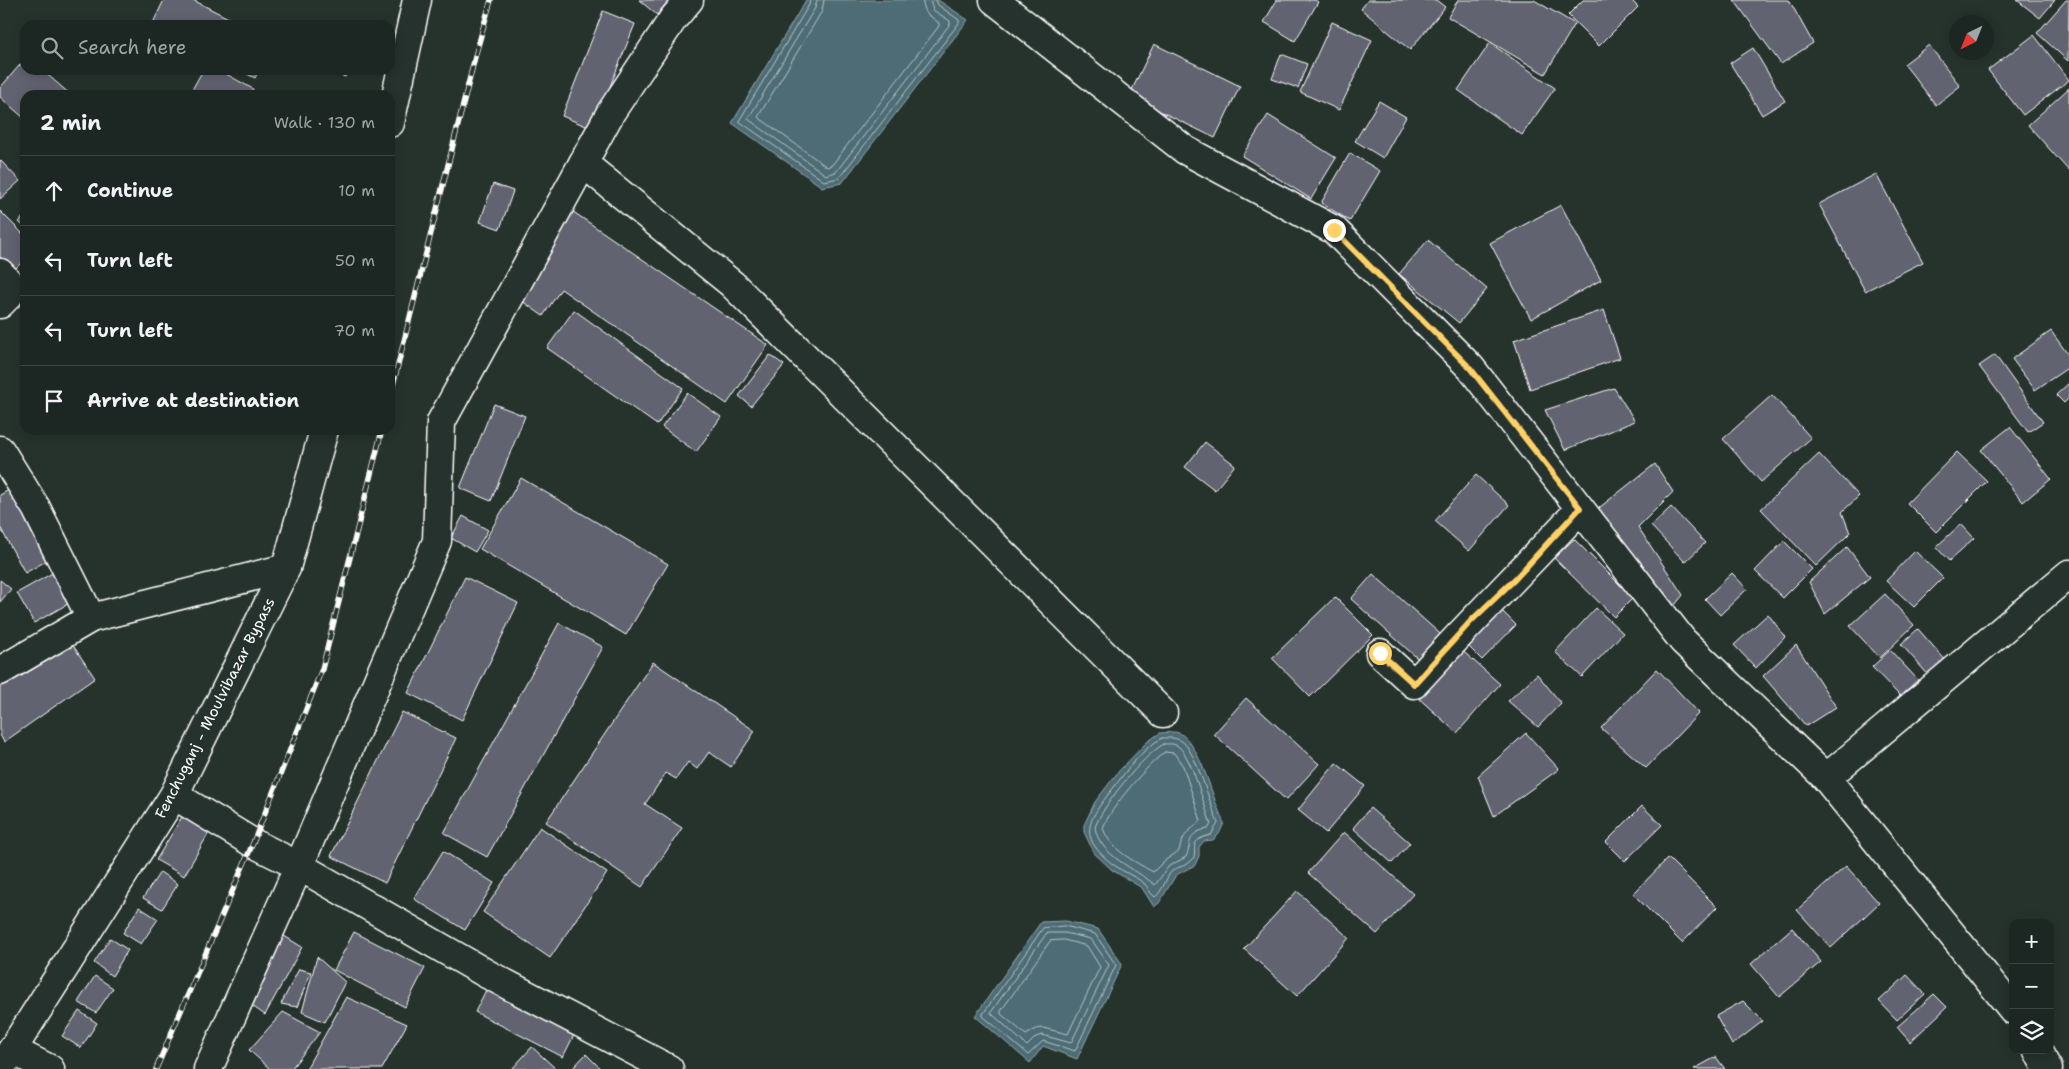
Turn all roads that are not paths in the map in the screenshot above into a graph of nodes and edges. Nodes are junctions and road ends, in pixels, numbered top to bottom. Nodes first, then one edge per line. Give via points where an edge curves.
1 (417, 0) edge
2 (689, 0) edge
3 (994, 0) edge
4 (395, 100) edge
5 (583, 163) junction
6 (0, 273) edge
7 (0, 304) edge
8 (323, 435) edge
9 (0, 450) edge
10 (1580, 508) junction
11 (286, 568) junction
12 (2069, 574) edge
13 (92, 618) junction
14 (1380, 653) dead end
15 (0, 671) edge
16 (1163, 713) dead end
17 (1826, 778) junction
18 (174, 795) junction
19 (299, 866) junction
20 (2012, 1009) edge
21 (2039, 1054) edge
22 (6, 1059) edge
23 (50, 1069) edge
24 (208, 1069) edge
25 (669, 1069) edge
26 (2048, 1069) edge

1 - 4 main road
2 - 5 main road via 611,112
3 - 10 main road via 1185,150 1334,230 1470,368
5 - 16 main road via 732,284
5 - 19 main road via 441,422 437,541
6 - 7 main road via 13,287
8 - 11 main road, Fenchuganj - Moulvibazar Bypass
9 - 13 main road via 36,508
10 - 14 main road via 1414,684
10 - 17 main road via 1683,641
11 - 13 main road
11 - 18 main road, Fenchuganj - Moulvibazar Bypass
12 - 17 main road
13 - 15 main road
17 - 20 main road
18 - 19 main road via 253,843
18 - 22 main road, Fenchuganj - Moulvibazar Bypass
19 - 24 main road
19 - 25 main road via 487,974
21 - 26 main road
22 - 23 main road

